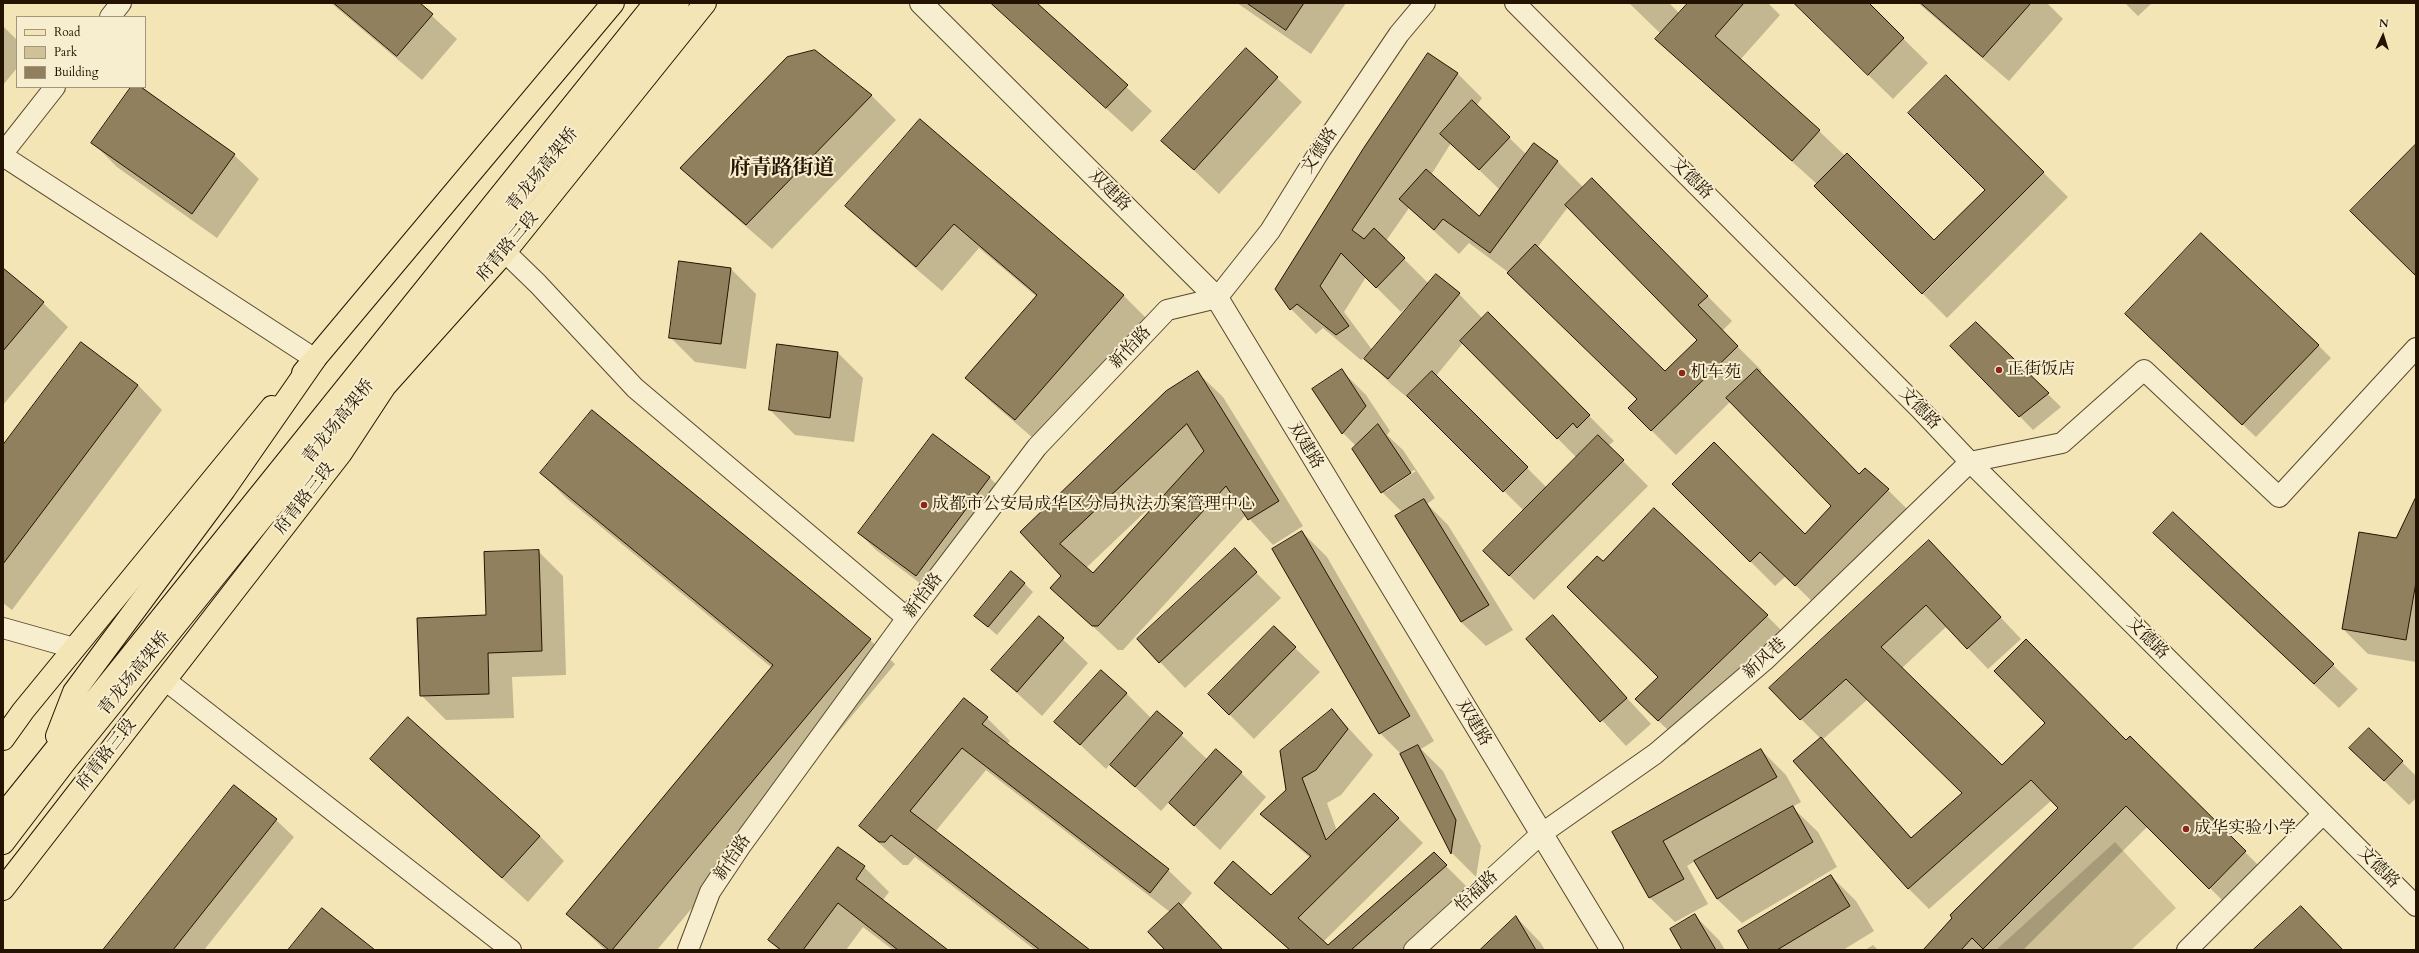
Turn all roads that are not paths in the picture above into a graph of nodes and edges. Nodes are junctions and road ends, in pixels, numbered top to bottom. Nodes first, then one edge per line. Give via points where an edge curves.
1 (121, 3) edge
2 (613, 3) edge
3 (655, 3) edge
4 (678, 3) edge
5 (705, 3) edge
6 (921, 3) edge
7 (1425, 3) edge
8 (1515, 3) edge
9 (111, 16) edge
10 (54, 88) edge
11 (3, 153) edge
12 (3, 156) edge
13 (505, 252) junction
14 (1217, 298) junction
15 (2416, 348) edge
16 (315, 359) junction
17 (385, 386) junction
18 (1970, 462) junction
19 (908, 618) junction
20 (3, 628) edge
21 (74, 648) junction
22 (165, 680) junction
23 (3, 738) edge
24 (57, 759) junction
25 (2323, 814) junction
26 (3, 815) edge
27 (1541, 834) junction
28 (3, 843) edge
29 (3, 889) edge
30 (2416, 906) edge
31 (511, 950) edge
32 (688, 950) edge
33 (1414, 950) edge
34 (1612, 950) edge
35 (2187, 950) edge

1 - 9 street
2 - 16 main road
3 - 24 main road, 青龙场高架桥
4 - 24 main road, 青龙场高架桥
5 - 13 main road, 府青路三段
6 - 14 street, 双建路
7 - 14 street, 文德路 via 1399,34 1320,149 1270,231
8 - 18 street, 文德路
10 - 11 street
12 - 16 street
13 - 17 main road, 府青路三段
13 - 19 street via 635,388
14 - 19 street, 新怡路 via 1167,310 1037,447
14 - 27 street, 双建路
15 - 18 street via 2279,497 2144,370 2062,443
16 - 21 main road via 263,417
16 - 24 main road via 224,490 74,692
17 - 22 main road, 府青路三段 via 341,453
17 - 24 main road via 337,436 114,720
18 - 25 street, 文德路
18 - 27 street, 新风巷 via 1764,661 1655,754
19 - 32 street, 新怡路 via 742,844 710,892
20 - 21 street
21 - 23 main road
22 - 29 main road, 府青路三段
22 - 31 street
24 - 26 main road, 青龙场高架桥
24 - 28 main road, 青龙场高架桥
25 - 30 street, 文德路
25 - 35 street
27 - 33 street, 怡福路
27 - 34 street, 双建路

